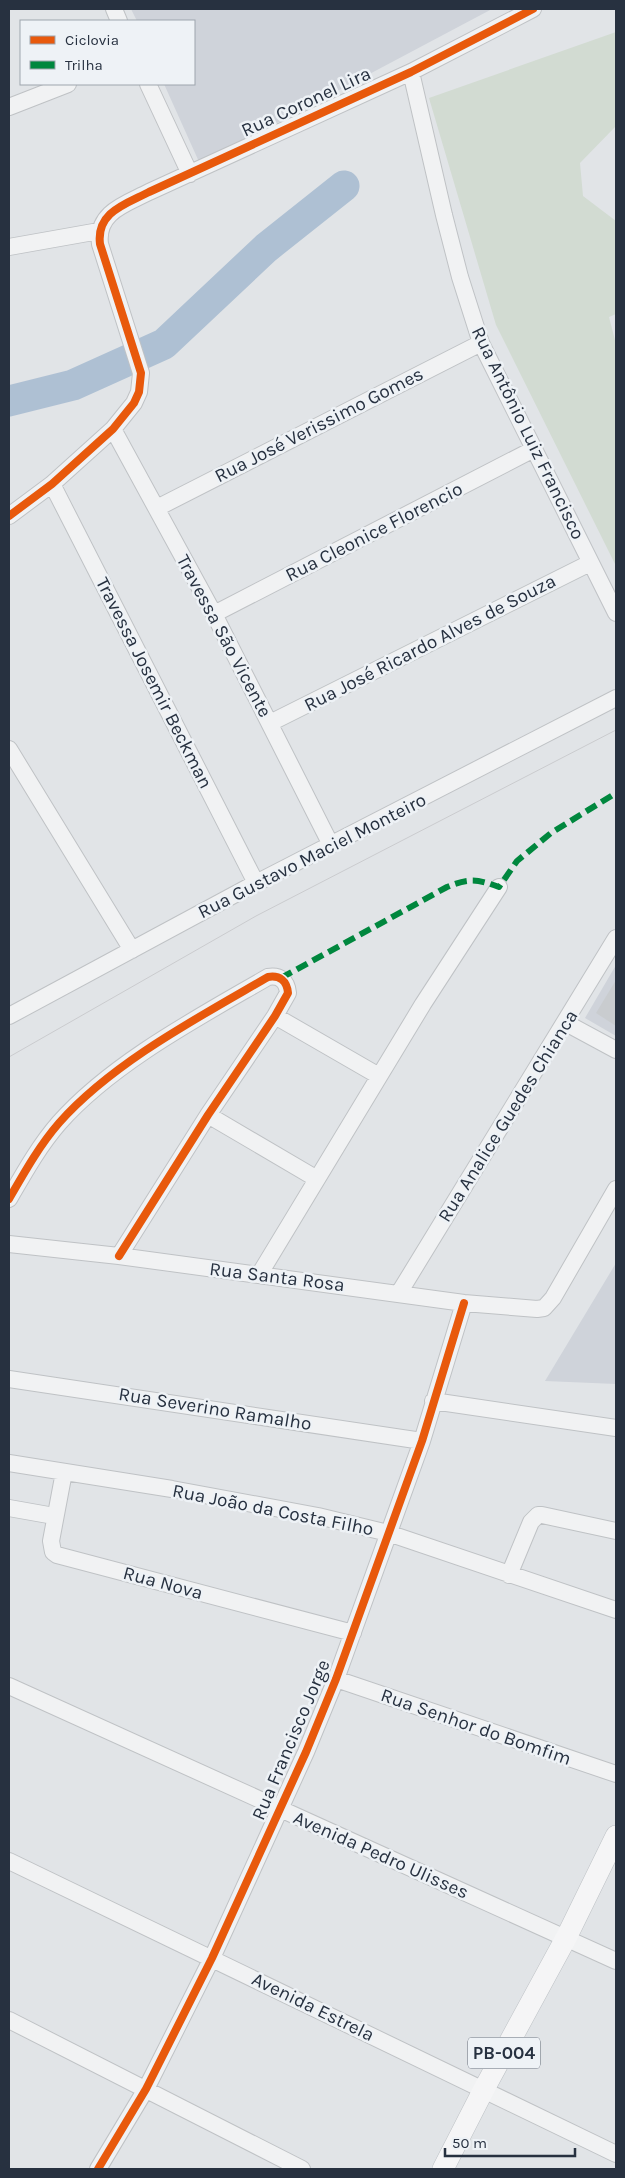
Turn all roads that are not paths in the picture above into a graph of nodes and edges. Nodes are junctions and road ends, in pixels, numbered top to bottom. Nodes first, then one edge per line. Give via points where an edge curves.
1 (533, 9) edge
2 (410, 72) junction
3 (65, 85) edge
4 (148, 85) edge
5 (9, 107) edge
6 (190, 174) junction
7 (99, 231) junction
8 (9, 247) edge
9 (480, 343) junction
10 (113, 429) junction
11 (534, 449) junction
12 (52, 484) junction
13 (157, 508) junction
14 (9, 516) edge
15 (590, 563) junction
16 (616, 613) edge
17 (214, 614) junction
18 (616, 698) edge
19 (270, 723) junction
20 (9, 749) edge
21 (331, 845) junction
22 (256, 883) junction
23 (499, 887) dead end
24 (616, 938) edge
25 (132, 950) junction
26 (9, 1016) edge
27 (275, 1016) junction
28 (566, 1023) junction
29 (616, 1050) edge
30 (379, 1076) junction
31 (208, 1115) junction
32 (317, 1179) junction
33 (616, 1189) edge
34 (9, 1199) edge
35 (9, 1244) edge
36 (118, 1256) junction
37 (259, 1275) junction
38 (399, 1293) junction
39 (464, 1303) junction
40 (9, 1379) edge
41 (433, 1401) junction
42 (616, 1428) edge
43 (422, 1440) junction
44 (9, 1463) edge
45 (64, 1472) junction
46 (9, 1508) edge
47 (54, 1516) junction
48 (616, 1531) edge
49 (388, 1534) junction
50 (510, 1575) junction
51 (616, 1610) edge
52 (353, 1633) junction
53 (336, 1679) junction
54 (9, 1686) edge
55 (616, 1774) edge
56 (279, 1809) junction
57 (616, 1836) edge
58 (9, 1861) edge
59 (566, 1938) junction
60 (212, 1958) junction
61 (616, 1961) edge
62 (9, 2020) edge
63 (146, 2089) junction
64 (484, 2089) junction
65 (616, 2154) edge
66 (98, 2169) edge
67 (302, 2169) edge
68 (443, 2169) edge

1 - 2 street, Rua Coronel Lira
2 - 6 street, Rua Coronel Lira
2 - 9 street, Rua Antônio Luiz Francisco via 448,233
3 - 5 street
4 - 6 street
6 - 7 street, Rua Coronel Lira via 115,210
7 - 8 street
7 - 10 street via 100,244 141,373 134,403
9 - 11 street, Rua Antônio Luiz Francisco
9 - 13 street, Rua José Verissimo Gomes
10 - 12 street
10 - 13 street, Travessa São Vicente
11 - 15 street, Rua Antônio Luiz Francisco
11 - 17 street, Rua Cleonice Florencio
12 - 14 street
12 - 22 street, Travessa Josemir Beckman
13 - 17 street, Travessa São Vicente
15 - 16 street, Rua Antônio Luiz Francisco
15 - 19 street, Rua José Ricardo Alves de Souza
17 - 19 street, Travessa São Vicente
18 - 21 street, Rua Gustavo Maciel Monteiro
19 - 21 street, Travessa São Vicente
20 - 25 street
21 - 22 street, Rua Gustavo Maciel Monteiro
22 - 25 street, Rua Gustavo Maciel Monteiro
23 - 30 street
24 - 28 street, Rua Analice Guedes Chianca
25 - 26 street, Rua Gustavo Maciel Monteiro
27 - 30 street
27 - 31 street
27 - 34 street via 288,993 281,978 274,976 210,1010 139,1056 91,1092 59,1123
28 - 29 street
28 - 38 street, Rua Analice Guedes Chianca
30 - 32 street
31 - 32 street
31 - 36 street
32 - 37 street
33 - 39 street, Rua Santa Rosa via 553,1298 544,1308
35 - 36 street, Rua Santa Rosa
36 - 37 street, Rua Santa Rosa
37 - 38 street, Rua Santa Rosa
38 - 39 street, Rua Santa Rosa
39 - 41 street, Rua Francisco Jorge
40 - 43 street, Rua Severino Ramalho
41 - 42 street
41 - 43 street, Rua Francisco Jorge
43 - 49 street, Rua Francisco Jorge
44 - 45 street, Rua João da Costa Filho
45 - 47 street, Rua Nova
45 - 49 street, Rua João da Costa Filho via 318,1516
46 - 47 street
47 - 52 street, Rua Nova via 51,1541 56,1555
48 - 50 street via 538,1515 531,1522
49 - 50 street, Rua João da Costa Filho
49 - 52 street, Rua Francisco Jorge
50 - 51 street, Rua João da Costa Filho
52 - 53 street, Rua Francisco Jorge
53 - 55 street, Rua Senhor do Bomfim
53 - 56 street, Rua Francisco Jorge
54 - 56 street, Avenida Pedro Ulisses
56 - 59 street, Avenida Pedro Ulisses
56 - 60 street, Rua Francisco Jorge
57 - 59 main road, PB-004
58 - 60 street, Avenida Estrela
59 - 61 street, Avenida Pedro Ulisses
59 - 64 main road, PB-004
60 - 63 street, Rua Francisco Jorge
60 - 64 street, Avenida Estrela
62 - 63 street
63 - 66 street, Rua Francisco Jorge
63 - 67 street
64 - 65 street, Avenida Estrela
64 - 68 main road, PB-004

